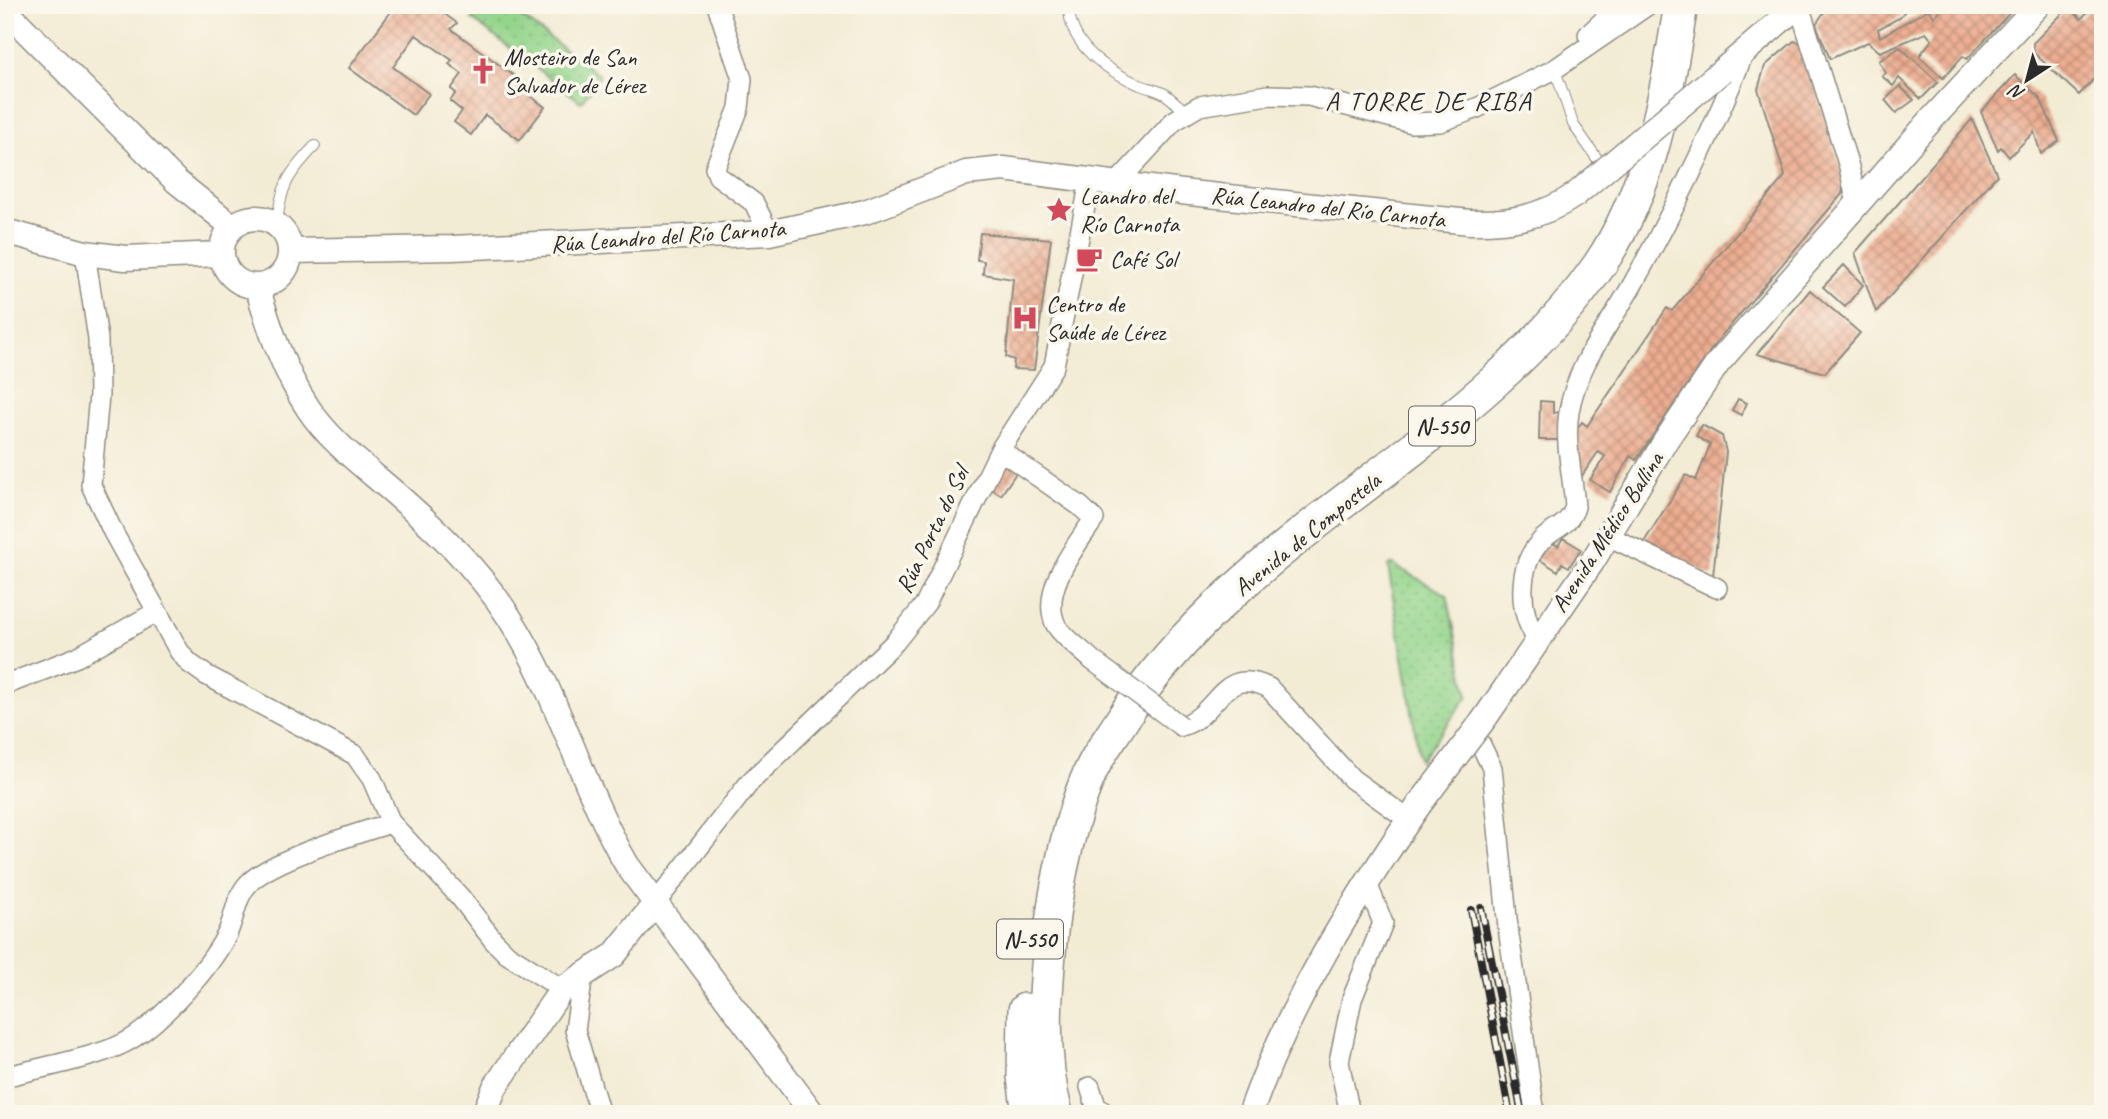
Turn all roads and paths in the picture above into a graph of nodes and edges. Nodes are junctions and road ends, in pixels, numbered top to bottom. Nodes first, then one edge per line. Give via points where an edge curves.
1 (717, 5) edge
2 (1069, 5) edge
3 (1615, 5) edge
4 (1681, 5) edge
5 (1799, 5) edge
6 (2038, 5) edge
7 (5, 10) edge
8 (1642, 10) edge
9 (1743, 54) junction
10 (1561, 65) junction
11 (1185, 112) junction
12 (315, 146) dead end
13 (1605, 170) junction
14 (1090, 181) junction
15 (1116, 184) junction
16 (1857, 204) junction
17 (277, 225) junction
18 (233, 226) junction
19 (5, 231) edge
20 (769, 233) junction
21 (290, 251) junction
22 (85, 253) junction
23 (222, 254) junction
24 (257, 286) junction
25 (1000, 450) junction
26 (1608, 536) junction
27 (1717, 588) dead end
28 (156, 612) junction
29 (1537, 639) junction
30 (5, 685) edge
31 (1478, 726) junction
32 (1414, 813) junction
33 (391, 823) junction
34 (1367, 883) junction
35 (654, 905) junction
36 (583, 975) junction
37 (562, 989) junction
38 (5, 1077) edge
39 (1090, 1087) dead end
40 (1050, 1108) edge
41 (1250, 1113) edge
42 (484, 1114) edge
43 (600, 1114) edge
44 (813, 1114) edge
45 (1106, 1114) edge
46 (1350, 1114) edge
47 (1535, 1114) edge

1 - 20 street via 742,79 740,108 715,168 718,176 754,203
2 - 11 lane via 1077,40 1109,68 1163,93
3 - 10 street
4 - 40 highway, Avenida de Compostela / N-550 via 1668,84 1645,173 1627,217 1597,268 1548,327 1476,399 1237,587 1136,698 1089,774 1054,903 1044,1008
5 - 9 street, Rúa Leandro del Río Carnota
5 - 16 street
6 - 16 street, Avenida Médico Ballina
7 - 18 street via 176,181
8 - 10 street
9 - 13 street, Rúa Leandro del Río Carnota, bridge
9 - 29 street via 1669,215 1588,357 1574,391 1568,433 1575,507 1572,517 1531,552 1523,583 1526,621
10 - 11 street via 1477,108 1433,122 1412,123 1328,99 1290,94 1215,101
10 - 13 lane via 1573,124
11 - 15 street
12 - 17 lane via 289,174 278,202
13 - 15 street, Rúa Leandro del Río Carnota, bridge via 1575,195 1530,217 1493,223
14 - 15 street, Rúa Leandro del Río Carnota
14 - 20 street, Rúa Leandro del Río Carnota via 985,169 864,212
14 - 25 street, Rúa Porta do Sol via 1054,366
16 - 26 street, Avenida Médico Ballina via 1718,363
17 - 18 street via 255,218
17 - 21 street
18 - 23 street
19 - 22 street
20 - 21 street, Rúa Leandro del Río Carnota
21 - 24 street via 284,271 268,284
22 - 23 street via 145,259
22 - 28 street via 98,339 99,395 91,485
23 - 24 street via 238,280
24 - 35 street via 291,379 308,408 332,438 437,530 509,617 543,682 607,830
25 - 32 street, bridge via 1094,519 1068,557 1052,592 1056,624 1092,660 1181,726 1194,723 1234,683 1253,680 1269,688 1352,779
25 - 35 street, Rúa Porta do Sol via 939,580 911,624 750,782
26 - 27 street
26 - 29 street, Avenida Médico Ballina
28 - 30 street via 77,657
28 - 33 street via 189,663 355,755 366,766
29 - 31 street, Avenida Médico Ballina
31 - 32 street, Avenida Médico Ballina, bridge
31 - 47 street via 1492,768 1508,928
32 - 34 street, Avenida Médico Ballina
33 - 37 street via 507,954
33 - 38 street via 297,858 249,883 213,956 170,1006 131,1040
34 - 41 street, Avenida Médico Ballina via 1296,1003
34 - 46 street via 1383,923 1352,999 1339,1062
35 - 36 street via 614,955
35 - 44 street
36 - 37 street
36 - 43 street via 575,1030
37 - 42 street via 495,1087
39 - 45 street via 1096,1106

